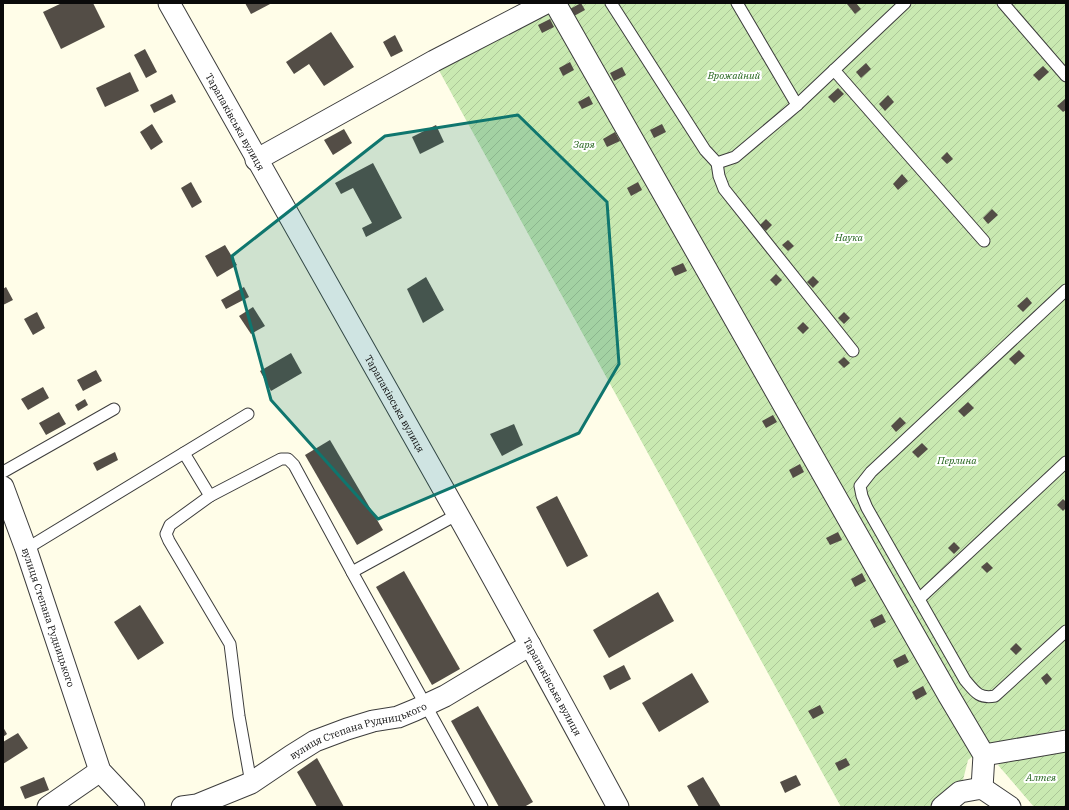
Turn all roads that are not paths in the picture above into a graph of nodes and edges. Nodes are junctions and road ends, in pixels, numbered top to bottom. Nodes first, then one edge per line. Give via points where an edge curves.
1 (169, 3) edge
2 (546, 3) edge
3 (555, 3) edge
4 (611, 3) edge
5 (737, 3) edge
6 (905, 3) edge
7 (1003, 3) edge
8 (834, 70) junction
9 (1066, 76) edge
10 (797, 105) junction
11 (256, 160) junction
12 (717, 163) junction
13 (984, 241) dead end
14 (1066, 290) edge
15 (853, 351) dead end
16 (114, 409) dead end
17 (248, 414) dead end
18 (184, 453) junction
19 (1066, 462) edge
20 (3, 472) edge
21 (3, 487) edge
22 (210, 496) junction
23 (458, 514) junction
24 (26, 549) junction
25 (352, 572) junction
26 (919, 599) junction
27 (1066, 631) edge
28 (530, 645) junction
29 (425, 706) junction
30 (1066, 741) edge
31 (984, 756) junction
32 (100, 771) junction
33 (251, 783) junction
34 (982, 788) junction
35 (48, 807) edge
36 (134, 807) edge
37 (182, 807) edge
38 (482, 807) edge
39 (618, 807) edge
40 (942, 807) edge
41 (1010, 807) edge

1 - 11 street, Тарапаківська вулиця
2 - 11 street via 434,61
3 - 31 street
4 - 12 lane via 705,150
5 - 10 lane
6 - 8 lane
7 - 9 lane
8 - 10 lane
8 - 13 lane
10 - 12 lane via 736,157
11 - 23 street, Тарапаківська вулиця
12 - 15 lane via 718,176 724,189
14 - 26 lane via 871,472 860,486 867,508
16 - 20 lane
17 - 18 lane
18 - 22 lane
18 - 24 lane
19 - 26 lane
21 - 24 street, вулиця Степана Рудницького
22 - 25 lane via 281,459 288,459 294,465
22 - 33 lane via 170,525 166,534 230,644
23 - 25 lane
23 - 28 street, Тарапаківська вулиця
24 - 32 street, вулиця Степана Рудницького
25 - 29 lane
26 - 27 lane via 965,680 977,694 987,698 995,696
28 - 29 street, вулиця Степана Рудницького
28 - 39 street, Тарапаківська вулиця
29 - 33 street, вулиця Степана Рудницького via 398,717 373,721 316,741
29 - 38 lane
30 - 31 street
31 - 34 street
32 - 35 street
32 - 36 street, вулиця Степана Рудницького
33 - 37 street, вулиця Степана Рудницького via 197,805
34 - 40 street via 960,792
34 - 41 street

